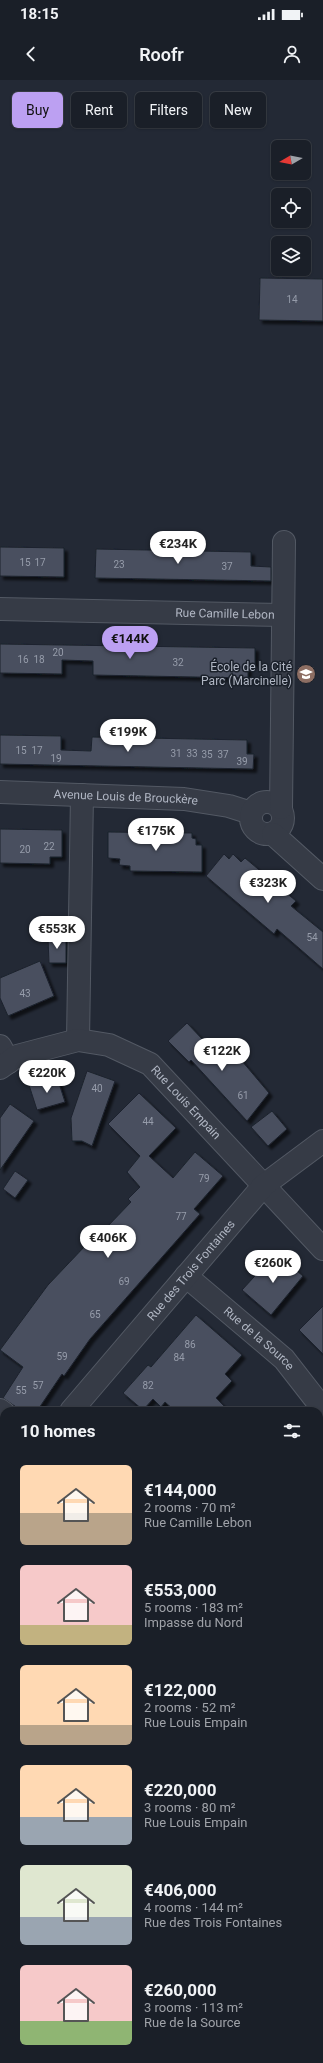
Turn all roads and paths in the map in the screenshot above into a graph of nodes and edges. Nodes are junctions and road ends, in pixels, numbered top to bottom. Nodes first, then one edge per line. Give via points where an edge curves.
1 (284, 542) dead end
2 (0, 609) edge
3 (283, 615) junction
4 (0, 792) edge
5 (82, 795) junction
6 (280, 808) junction
7 (251, 813) junction
8 (273, 834) junction
9 (323, 879) edge
10 (78, 1040) junction
11 (3, 1059) edge
12 (323, 1141) edge
13 (264, 1186) junction
14 (323, 1249) edge
15 (186, 1276) junction
16 (74, 1407) edge
17 (321, 1407) edge

1 - 3 street, Rue Camille Lebon
2 - 3 street, Rue Camille Lebon
3 - 6 street, Rue Camille Lebon
4 - 5 street, Avenue Louis de Brouckère
5 - 7 street, Avenue Louis de Brouckère via 184,799 229,806
5 - 10 street
6 - 7 street via 265,801 256,805
6 - 8 street via 284,822
7 - 8 street via 253,827 266,835
8 - 9 street
10 - 11 street, Rue Louis Empain
10 - 13 street, Rue Louis Empain via 109,1045 150,1064
12 - 13 street, Rue des Trois Fontaines
13 - 14 street, Rue Louis Empain
13 - 15 street, Rue des Trois Fontaines
15 - 16 street, Rue des Trois Fontaines
15 - 17 street, Rue de la Source via 284,1359

